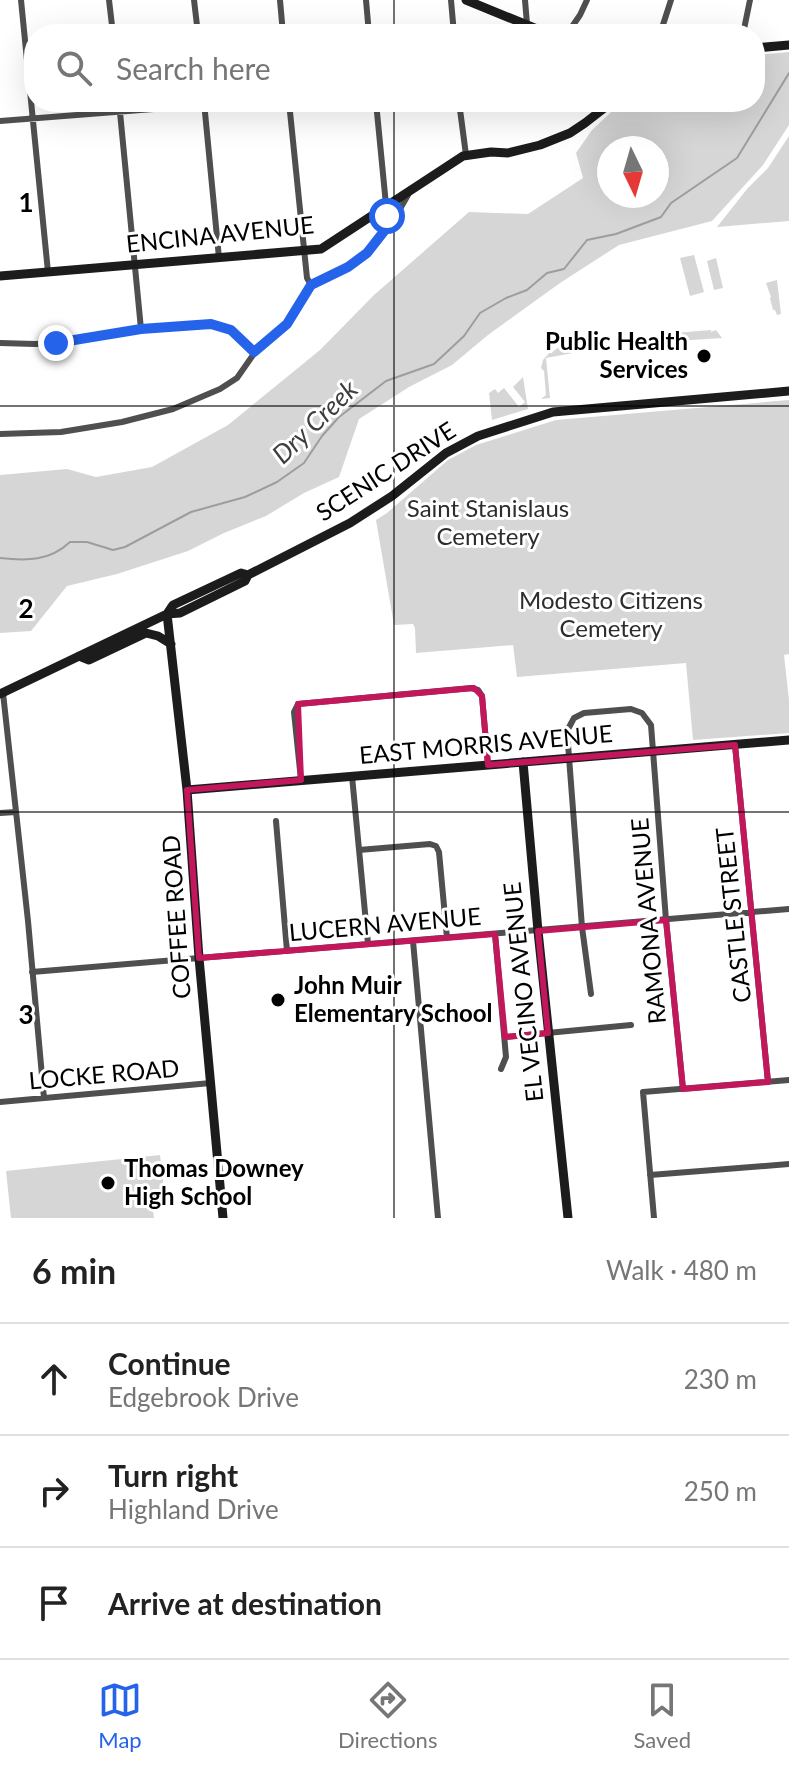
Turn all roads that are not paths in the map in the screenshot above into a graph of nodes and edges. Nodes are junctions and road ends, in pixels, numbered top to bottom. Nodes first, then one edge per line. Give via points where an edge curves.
1 (21, 0) edge
2 (109, 0) edge
3 (194, 0) edge
4 (280, 0) edge
5 (366, 0) edge
6 (451, 0) edge
7 (466, 0) edge
8 (525, 0) edge
9 (587, 0) edge
10 (671, 0) edge
11 (750, 0) edge
12 (112, 24) edge
13 (197, 24) edge
14 (282, 24) edge
15 (368, 24) edge
16 (453, 24) edge
17 (527, 24) joint
18 (574, 24) edge
19 (663, 24) edge
20 (745, 24) edge
21 (24, 30) edge
22 (789, 45) edge
23 (765, 47) edge
24 (32, 112) edge
25 (108, 112) edge
26 (120, 112) edge
27 (206, 112) edge
28 (290, 112) edge
29 (377, 112) edge
30 (460, 112) edge
31 (599, 112) edge
32 (33, 118) junction
33 (0, 121) edge
34 (466, 155) junction
35 (410, 191) junction
36 (386, 207) junction
37 (385, 230) junction
38 (305, 251) junction
39 (219, 258) junction
40 (135, 264) junction
41 (48, 272) junction
42 (0, 276) edge
43 (311, 285) junction
44 (141, 329) junction
45 (0, 343) edge
46 (254, 352) junction
47 (789, 391) edge
48 (0, 434) edge
49 (167, 614) junction
50 (171, 644) junction
51 (79, 656) junction
52 (2, 694) edge
53 (789, 740) edge
54 (735, 745) junction
55 (653, 751) junction
56 (568, 759) junction
57 (523, 762) junction
58 (488, 765) junction
59 (352, 776) junction
60 (301, 780) junction
61 (187, 790) junction
62 (16, 812) junction
63 (0, 813) edge
64 (276, 821) dead end
65 (359, 850) junction
66 (789, 909) edge
67 (752, 912) junction
68 (666, 920) junction
69 (582, 927) junction
70 (538, 931) junction
71 (495, 934) junction
72 (447, 938) junction
73 (413, 941) junction
74 (368, 944) junction
75 (287, 951) junction
76 (199, 958) junction
77 (32, 972) junction
78 (591, 994) dead end
79 (631, 1025) dead end
80 (548, 1033) junction
81 (505, 1037) junction
82 (501, 1069) dead end
83 (789, 1080) edge
84 (768, 1082) junction
85 (211, 1083) junction
86 (683, 1089) junction
87 (44, 1098) junction
88 (0, 1102) edge
89 (789, 1164) edge
90 (650, 1175) junction
91 (223, 1218) edge
92 (438, 1218) edge
93 (568, 1218) edge
94 (654, 1218) edge

1 - 21 street
2 - 12 street
3 - 13 street
4 - 14 street
5 - 15 street
6 - 16 street
7 - 17 street
8 - 17 street
9 - 18 street
10 - 19 street
11 - 20 street
22 - 23 street
24 - 32 street
25 - 32 street
26 - 40 street
27 - 39 street
28 - 38 street
29 - 36 street
30 - 34 street
31 - 34 street via 570,133 540,145
32 - 33 street
32 - 41 street
34 - 35 street, ENCINA AVENUE
35 - 36 street, ENCINA AVENUE
35 - 37 street
36 - 37 street
36 - 38 street, ENCINA AVENUE via 324,247
37 - 43 street via 359,260
38 - 39 street, ENCINA AVENUE
38 - 43 street
39 - 40 street, ENCINA AVENUE
40 - 41 street, ENCINA AVENUE
40 - 44 street
41 - 42 street, ENCINA AVENUE
43 - 46 street via 287,324
44 - 45 street via 51,343
44 - 46 street via 216,324 231,330
46 - 48 street via 227,386 161,413 73,431
47 - 49 street, SCENIC DRIVE via 553,412 478,436 437,459 371,511 248,575 241,573 173,605
49 - 50 street, COFFEE ROAD
49 - 51 street, SCENIC DRIVE
50 - 51 street via 146,633 89,660
50 - 61 street, COFFEE ROAD
51 - 52 street, SCENIC DRIVE
52 - 62 street
53 - 54 street, EAST MORRIS AVENUE
54 - 55 street, EAST MORRIS AVENUE
54 - 67 street, CASTLE STREET
55 - 56 street, EAST MORRIS AVENUE
55 - 56 street, RAMONA AVENUE via 651,725 638,711 584,713 568,726
55 - 68 street, RAMONA AVENUE
56 - 57 street, EAST MORRIS AVENUE
56 - 69 street
57 - 58 street, EAST MORRIS AVENUE
57 - 70 street, EL VECINO AVENUE
58 - 59 street, EAST MORRIS AVENUE
58 - 60 street via 482,696 471,688 298,704 294,712
59 - 60 street, EAST MORRIS AVENUE
59 - 65 street
60 - 61 street, EAST MORRIS AVENUE
61 - 76 street, COFFEE ROAD
62 - 63 street
62 - 77 street
64 - 75 street
65 - 72 street via 436,846
65 - 74 street
66 - 67 street, LUCERN AVENUE
67 - 68 street, LUCERN AVENUE
67 - 84 street, CASTLE STREET
68 - 69 street, LUCERN AVENUE
68 - 86 street, RAMONA AVENUE
69 - 70 street, LUCERN AVENUE
69 - 78 street
70 - 71 street, LUCERN AVENUE
70 - 80 street, EL VECINO AVENUE
71 - 72 street, LUCERN AVENUE
71 - 81 street
72 - 73 street, LUCERN AVENUE
73 - 74 street, LUCERN AVENUE
73 - 92 street
74 - 75 street, LUCERN AVENUE
75 - 76 street, LUCERN AVENUE
76 - 77 street, LUCERN AVENUE
76 - 85 street, COFFEE ROAD
77 - 87 street
79 - 80 street
80 - 81 street
80 - 93 street, EL VECINO AVENUE
81 - 82 street
83 - 84 street
84 - 86 street
85 - 87 street, LOCKE ROAD
85 - 91 street, COFFEE ROAD
86 - 90 street via 643,1092
87 - 88 street, LOCKE ROAD
89 - 90 street
90 - 94 street

